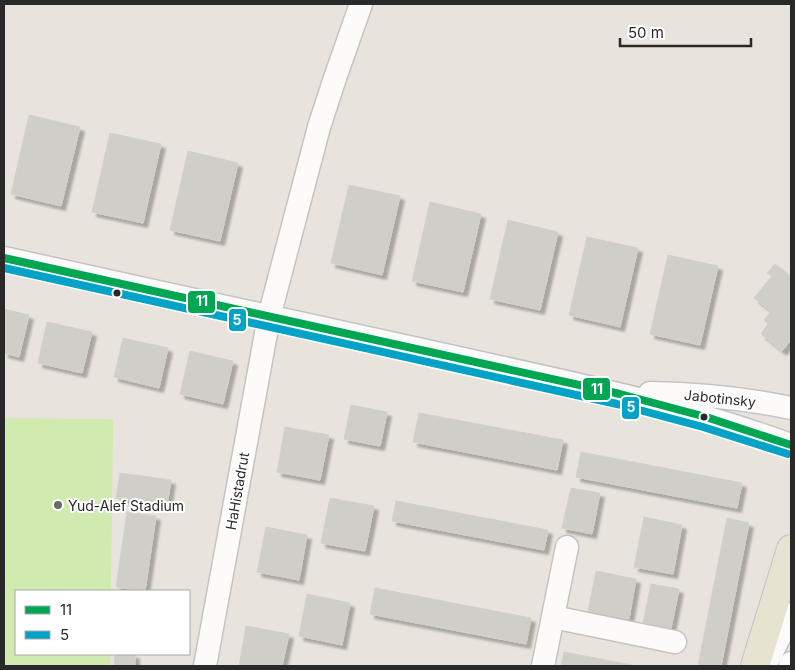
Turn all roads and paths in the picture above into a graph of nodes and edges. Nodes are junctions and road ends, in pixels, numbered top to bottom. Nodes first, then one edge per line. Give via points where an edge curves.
1 (361, 4) edge
2 (4, 258) edge
3 (269, 316) junction
4 (589, 387) junction
5 (780, 402) edge
6 (791, 408) edge
7 (791, 445) edge
8 (567, 547) dead end
9 (791, 549) edge
10 (791, 614) edge
11 (553, 617) junction
12 (675, 642) dead end
13 (204, 666) edge
14 (543, 666) edge
15 (755, 666) edge
16 (765, 666) edge

1 - 3 street, HaHistadrut via 334,78
2 - 3 street, Jabotinsky
3 - 4 street, Jabotinsky
3 - 13 street, HaHistadrut
4 - 5 street, Jabotinsky
4 - 7 street, Jabotinsky via 698,414
5 - 6 street, Jabotinsky
8 - 11 street
9 - 15 main road
10 - 16 street
11 - 12 street
11 - 14 street

